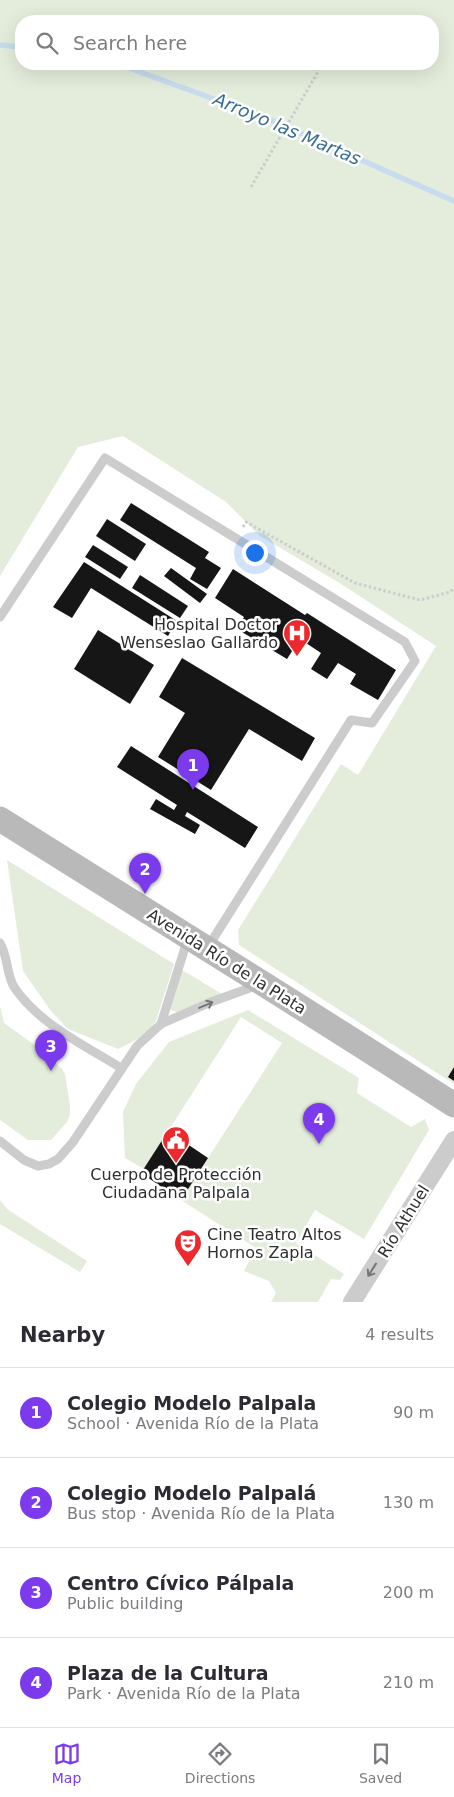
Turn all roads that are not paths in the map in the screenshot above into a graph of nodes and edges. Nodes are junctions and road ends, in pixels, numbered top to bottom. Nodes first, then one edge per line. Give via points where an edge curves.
1 (0, 617) edge
2 (1, 823) edge
3 (0, 943) edge
4 (198, 944) junction
5 (262, 983) junction
6 (161, 1024) junction
7 (121, 1068) junction
8 (454, 1105) edge
9 (454, 1140) edge
10 (0, 1141) edge
11 (354, 1301) edge

1 - 4 lane via 105,458 405,642 415,660 372,723 351,720
2 - 4 main road, Avenida Río de la Plata
3 - 7 lane via 13,985 22,996 57,1028
4 - 5 main road, Avenida Río de la Plata
4 - 6 lane
6 -> 5 lane
5 - 8 main road, Avenida Río de la Plata
6 - 7 lane via 137,1046
7 - 10 lane via 73,1142 58,1159 38,1166 24,1160
9 -> 11 street, Río Athuel

